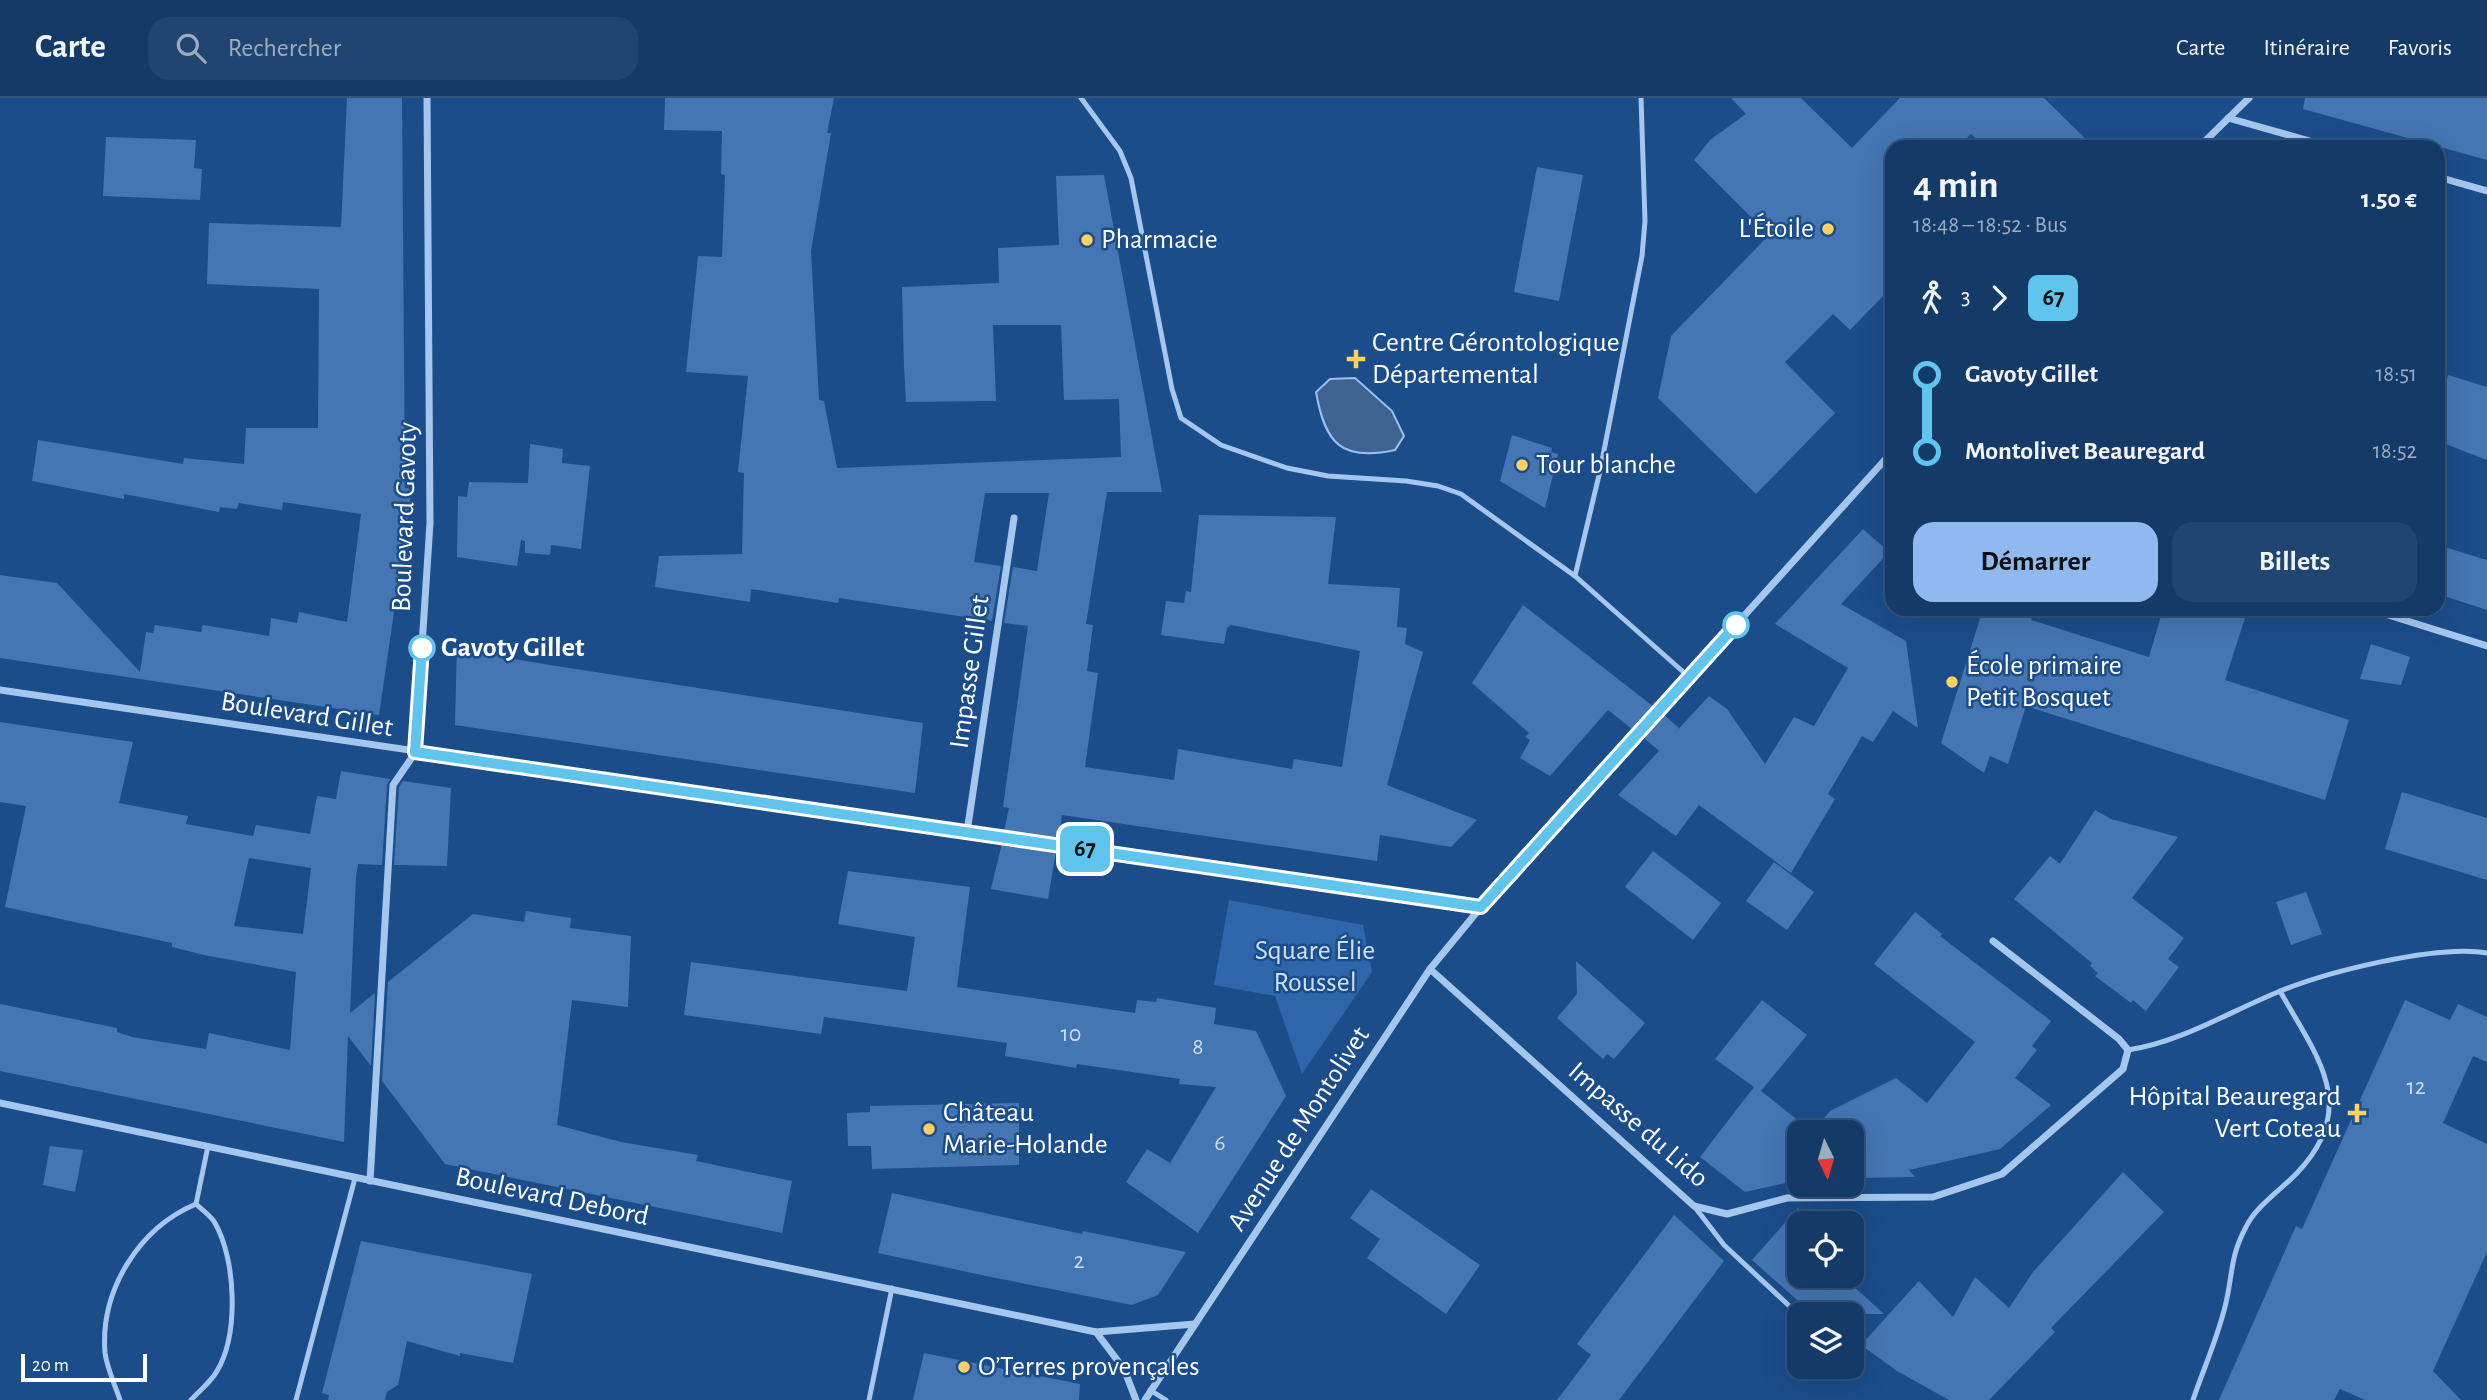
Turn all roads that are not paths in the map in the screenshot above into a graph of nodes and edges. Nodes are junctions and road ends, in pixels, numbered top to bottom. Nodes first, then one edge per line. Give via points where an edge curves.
1 (427, 98) edge
2 (1081, 98) edge
3 (1641, 98) edge
4 (2249, 98) edge
5 (2228, 118) junction
6 (2206, 140) edge
7 (2306, 140) edge
8 (2445, 179) edge
9 (2487, 191) edge
10 (1885, 459) edge
11 (1014, 517) dead end
12 (1575, 576) junction
13 (2391, 616) edge
14 (2487, 646) edge
15 (1689, 677) junction
16 (0, 690) edge
17 (415, 752) junction
18 (967, 832) junction
19 (1481, 907) junction
20 (1993, 941) dead end
21 (2487, 953) edge
22 (1430, 969) junction
23 (2280, 991) junction
24 (2128, 1050) junction
25 (0, 1103) edge
26 (208, 1146) junction
27 (355, 1178) junction
28 (370, 1181) junction
29 (196, 1204) junction
30 (1694, 1206) junction
31 (892, 1288) junction
32 (1787, 1304) edge
33 (1195, 1324) junction
34 (1096, 1332) junction
35 (1150, 1390) junction
36 (120, 1400) edge
37 (191, 1400) edge
38 (296, 1400) edge
39 (869, 1400) edge
40 (1136, 1400) edge
41 (1145, 1400) edge
42 (1166, 1400) edge
43 (2193, 1400) edge

1 - 17 street, Boulevard Gavoty via 430,523
2 - 12 lane via 1120,151 1131,178 1181,418 1221,445 1287,468 1427,484 1461,495
3 - 12 lane via 1642,256
4 - 5 street
5 - 6 street
5 - 7 street
8 - 9 street
10 - 15 street, Avenue de Montolivet
11 - 18 street, Impasse Gillet
12 - 15 lane
13 - 14 street
15 - 19 street, Avenue de Montolivet
16 - 17 street, Boulevard Gillet
17 - 18 street, Boulevard Gillet
17 - 28 street, Boulevard Gavoty via 393,785
18 - 19 street, Boulevard Gillet
19 - 22 street, Avenue de Montolivet
20 - 24 street
21 - 23 lane via 2427,953
22 - 30 street, Impasse du Lido
22 - 33 street, Avenue de Montolivet
23 - 24 lane via 2154,1046
23 - 43 lane via 2326,1075 2331,1104 2326,1130 2300,1171 2249,1220 2233,1252 2227,1300
24 - 30 street, Impasse du Lido via 2123,1069 2002,1174 1933,1197 1787,1198 1727,1214
25 - 26 street, Boulevard Debord
26 - 27 street, Boulevard Debord
26 - 29 lane
27 - 28 street, Boulevard Debord
27 - 38 lane
28 - 31 street, Boulevard Debord
29 - 36 lane via 173,1214 139,1245 115,1287 106,1320 105,1355
29 - 37 lane via 215,1221 230,1266 231,1307 227,1343 216,1372
30 - 32 lane via 1724,1245
31 - 34 street, Boulevard Debord
31 - 39 lane
33 - 34 street, Boulevard Debord
33 - 35 street, Avenue de Montolivet
34 - 40 street via 1124,1369
35 - 41 street, Avenue de Montolivet
35 - 42 lane

